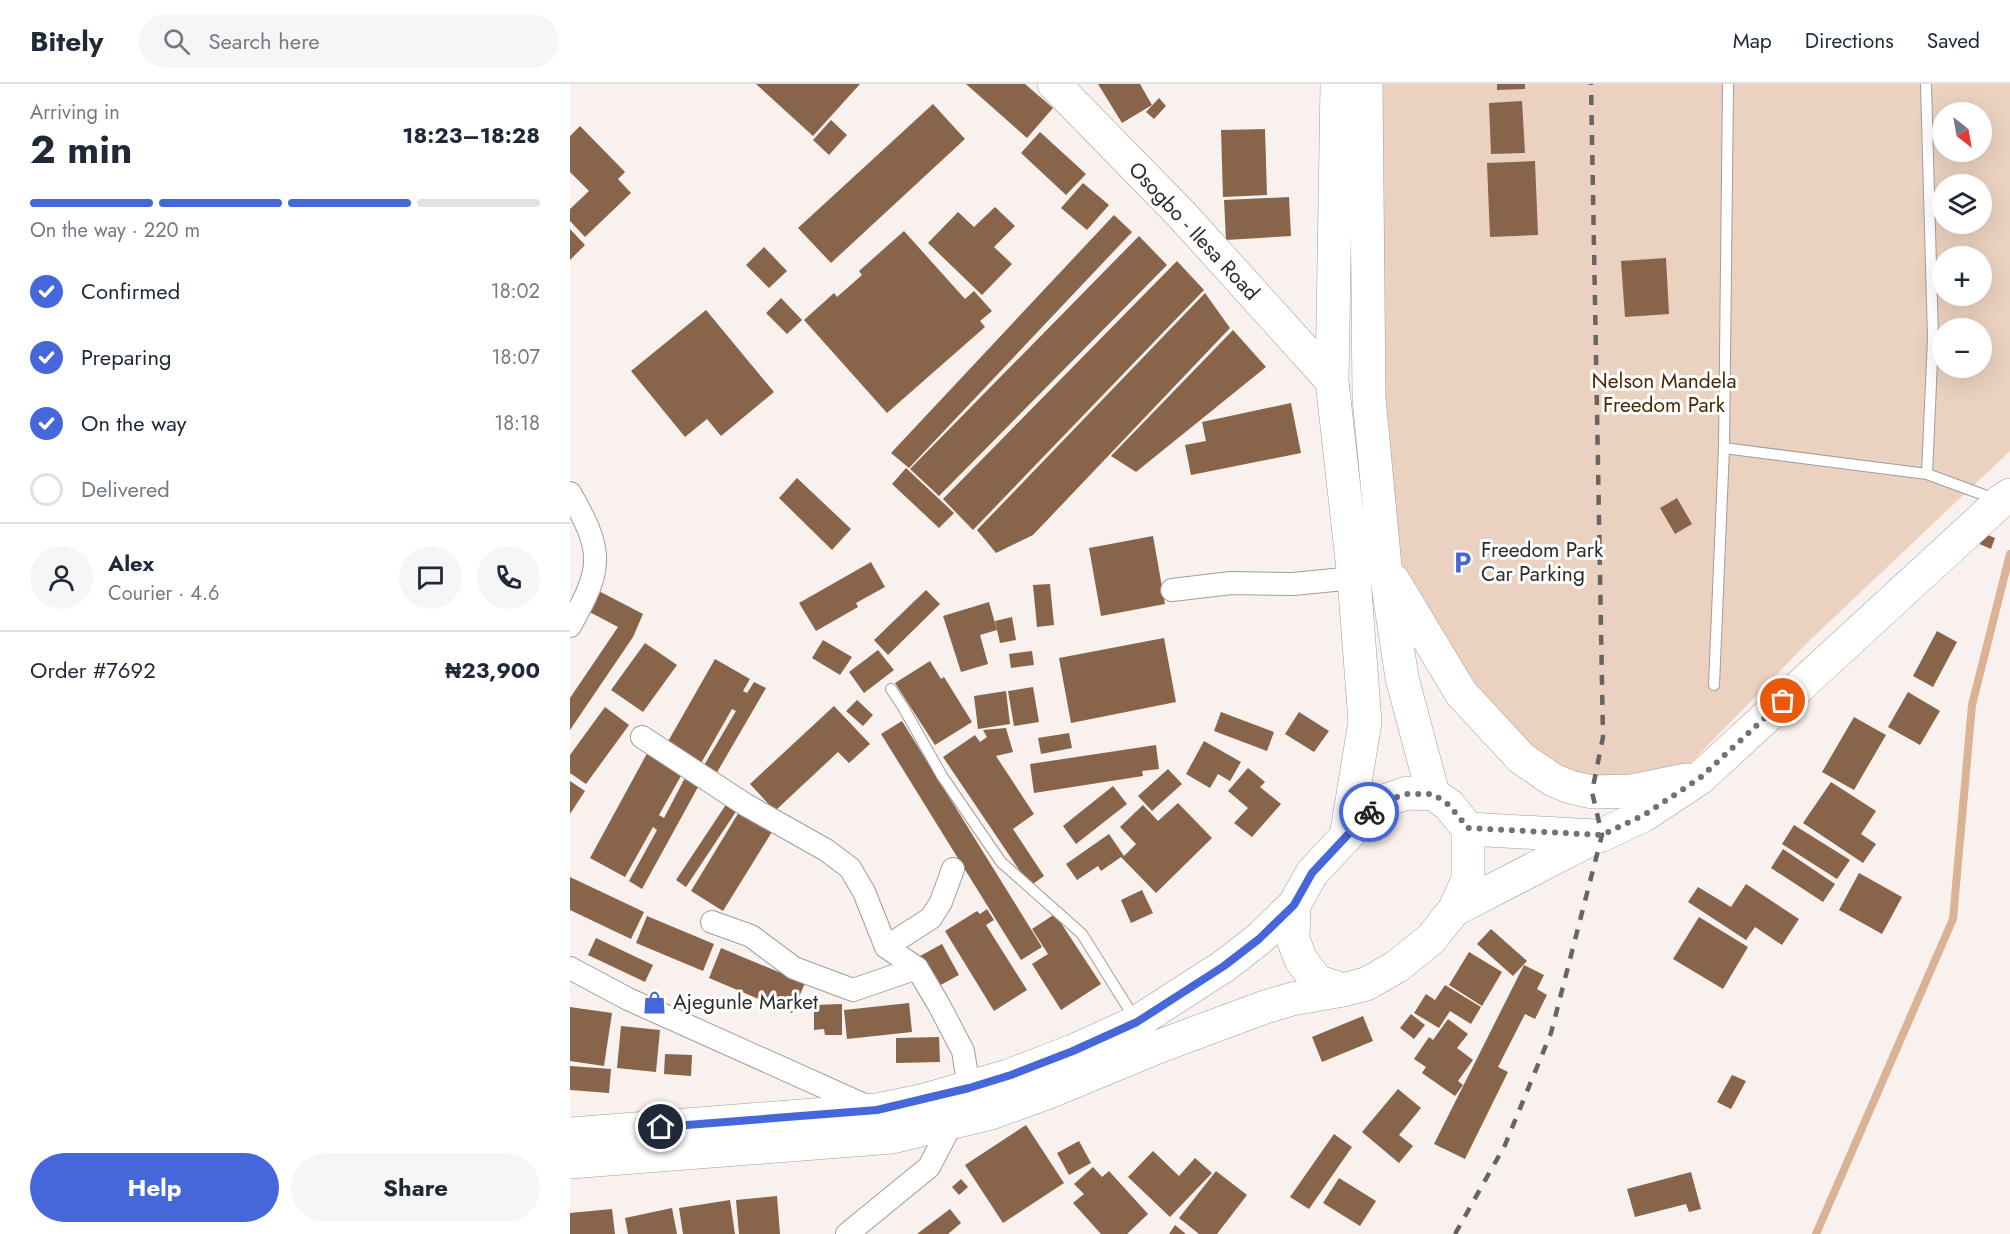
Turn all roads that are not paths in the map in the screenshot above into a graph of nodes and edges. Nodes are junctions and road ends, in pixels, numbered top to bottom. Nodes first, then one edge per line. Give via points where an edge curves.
1 (1054, 84) edge
2 (1337, 84) edge
3 (1366, 84) edge
4 (1728, 84) edge
5 (1926, 84) edge
6 (1332, 381) junction
7 (1724, 448) junction
8 (1927, 474) junction
9 (570, 493) edge
10 (2006, 497) edge
11 (1385, 566) junction
12 (1354, 578) junction
13 (1172, 591) dead end
14 (570, 626) edge
15 (1714, 685) dead end
16 (891, 689) dead end
17 (642, 737) dead end
18 (1700, 778) junction
19 (1433, 794) junction
20 (1468, 828) junction
21 (1597, 836) junction
22 (1346, 837) junction
23 (953, 869) dead end
24 (1294, 905) junction
25 (1454, 910) junction
26 (712, 922) dead end
27 (886, 947) junction
28 (570, 968) edge
29 (917, 968) junction
30 (1343, 990) junction
31 (1137, 1022) junction
32 (969, 1088) junction
33 (877, 1110) junction
34 (952, 1123) junction
35 (570, 1134) edge
36 (570, 1162) edge
37 (847, 1234) edge

1 - 6 main road, Osogbo - Ilesa Road via 1182,215
2 - 6 main road
3 - 11 main road via 1369,398
4 - 7 lane
5 - 8 lane via 1933,338
6 - 12 main road
7 - 8 lane
7 - 15 lane
8 - 10 lane
9 - 14 street via 594,544 596,568 588,594
10 - 18 main road
11 - 18 main road via 1461,693 1521,758 1553,780 1592,792 1609,792
11 - 19 main road via 1402,678
12 - 13 street via 1293,584 1231,583
12 - 22 main road via 1365,722
16 - 31 lane via 942,776 1001,862 1082,934
17 - 27 street via 850,868
18 - 21 main road via 1644,815
19 - 20 main road via 1449,805
19 - 22 main road via 1407,794 1381,802
20 - 21 main road
20 - 25 main road via 1468,880
21 - 25 main road
22 - 24 main road via 1312,873
23 - 27 street via 931,918
24 - 30 main road via 1293,939 1301,960 1317,981
24 - 31 main road via 1224,966
25 - 30 main road via 1431,939 1396,967 1366,984
26 - 29 street via 751,936 794,968 853,990
27 - 29 street
28 - 33 street via 628,999
29 - 32 street via 963,1051
30 - 34 main road via 1264,1007 1050,1092
31 - 32 main road via 1073,1051
32 - 33 main road
33 - 35 main road
34 - 36 main road via 892,1137
34 - 37 street via 929,1167

